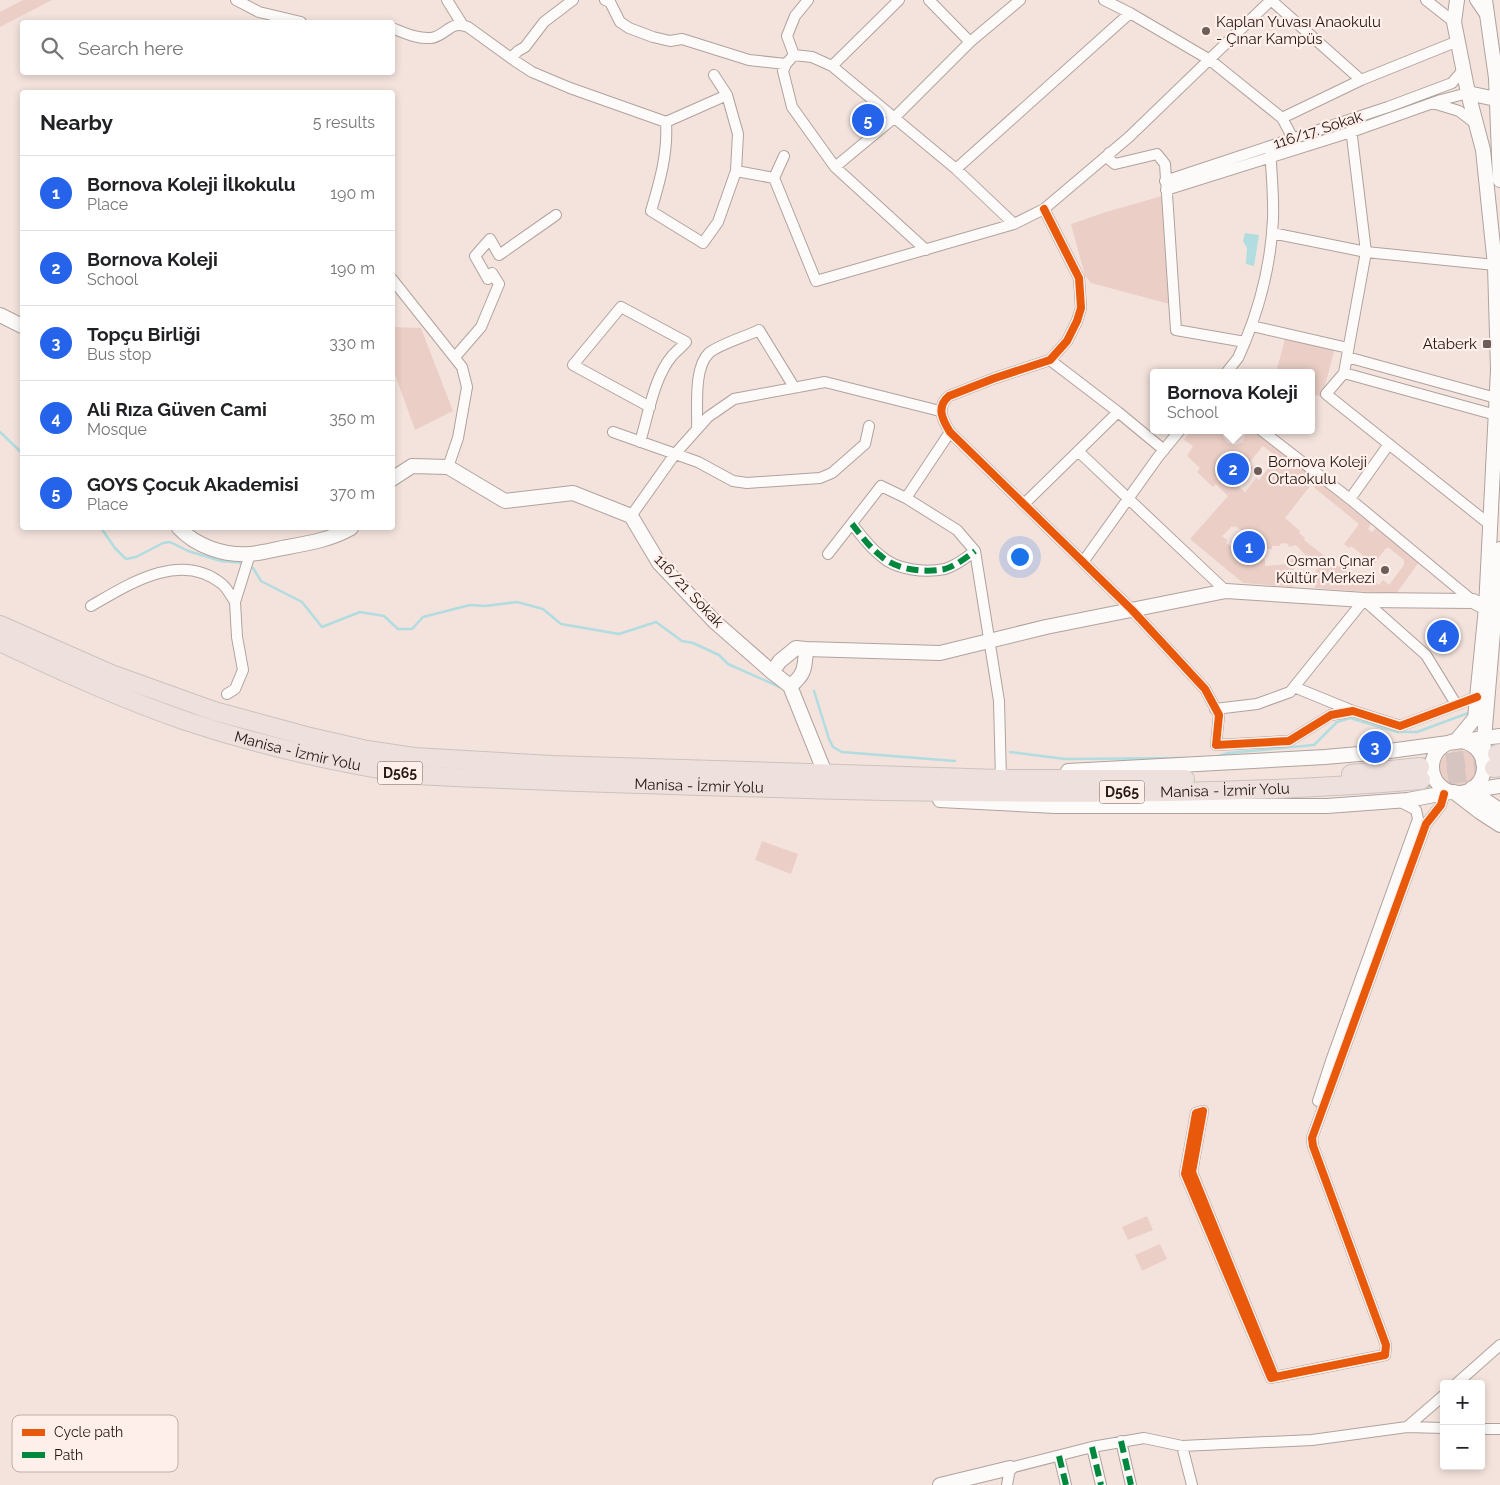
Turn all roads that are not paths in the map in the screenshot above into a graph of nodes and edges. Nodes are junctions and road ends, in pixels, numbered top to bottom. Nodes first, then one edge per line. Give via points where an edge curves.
1 (236, 0) edge
2 (447, 0) edge
3 (573, 0) edge
4 (606, 0) edge
5 (808, 0) edge
6 (899, 0) edge
7 (929, 0) edge
8 (1020, 0) edge
9 (1104, 0) edge
10 (1426, 0) edge
11 (1457, 0) edge
12 (1476, 0) edge
13 (1484, 0) edge
14 (1130, 13) junction
15 (1486, 17) junction
16 (293, 20) edge
17 (1454, 22) junction
18 (462, 24) junction
19 (395, 29) edge
20 (1458, 41) junction
21 (970, 42) junction
22 (1496, 49) edge
23 (794, 55) junction
24 (511, 58) junction
25 (1210, 60) junction
26 (786, 64) junction
27 (832, 66) junction
28 (1464, 69) junction
29 (714, 75) dead end
30 (1361, 80) junction
31 (1468, 93) junction
32 (727, 95) junction
33 (1499, 100) edge
34 (1433, 103) junction
35 (894, 118) junction
36 (1282, 118) junction
37 (1350, 120) junction
38 (666, 122) junction
39 (1476, 124) junction
40 (1351, 132) junction
41 (1293, 138) junction
42 (1270, 146) junction
43 (1299, 149) junction
44 (1109, 153) junction
45 (784, 156) dead end
46 (1270, 158) junction
47 (835, 167) junction
48 (956, 169) junction
49 (736, 172) junction
50 (774, 178) junction
51 (1500, 180) edge
52 (1166, 186) junction
53 (1044, 209) junction
54 (556, 215) dead end
55 (1014, 224) junction
56 (1272, 233) junction
57 (926, 250) junction
58 (1366, 252) junction
59 (1495, 265) junction
60 (395, 283) edge
61 (0, 314) edge
62 (20, 325) edge
63 (1252, 326) junction
64 (1245, 342) junction
65 (1348, 352) junction
66 (455, 357) junction
67 (1050, 360) junction
68 (1229, 369) edge
69 (1344, 373) junction
70 (794, 387) junction
71 (1496, 398) junction
72 (650, 407) junction
73 (940, 411) junction
74 (1118, 412) junction
75 (1496, 415) junction
76 (869, 426) dead end
77 (697, 429) junction
78 (613, 432) dead end
79 (950, 432) junction
80 (1177, 434) edge
81 (1266, 434) edge
82 (640, 442) junction
83 (1389, 444) junction
84 (1164, 450) junction
85 (1078, 451) junction
86 (675, 454) junction
87 (448, 466) junction
88 (395, 478) edge
89 (906, 498) junction
90 (1128, 499) junction
91 (1350, 499) junction
92 (1024, 504) junction
93 (631, 516) junction
94 (852, 524) junction
95 (1489, 524) junction
96 (181, 530) edge
97 (346, 530) edge
98 (1500, 549) edge
99 (975, 551) junction
100 (250, 554) junction
101 (828, 554) dead end
102 (1083, 562) junction
103 (1226, 591) junction
104 (1364, 600) junction
105 (1473, 601) junction
106 (235, 602) junction
107 (92, 606) dead end
108 (1132, 610) junction
109 (1491, 613) junction
110 (0, 625) edge
111 (989, 640) junction
112 (0, 642) edge
113 (806, 649) junction
114 (772, 672) junction
115 (790, 686) junction
116 (1294, 686) junction
117 (227, 694) dead end
118 (1477, 697) junction
119 (1456, 704) junction
120 (1215, 708) junction
121 (1353, 711) junction
122 (1500, 736) edge
123 (1484, 739) junction
124 (1456, 741) junction
125 (1495, 761) edge
126 (1004, 779) junction
127 (824, 781) junction
128 (1500, 786) edge
129 (1472, 788) junction
130 (1450, 793) junction
131 (1398, 801) junction
132 (1500, 810) edge
133 (1500, 825) edge
134 (1500, 1346) edge
135 (1274, 1374) junction
136 (1461, 1380) edge
137 (1440, 1398) edge
138 (1407, 1427) junction
139 (1440, 1428) edge
140 (1485, 1429) edge
141 (1500, 1430) edge
142 (1121, 1442) junction
143 (1182, 1446) junction
144 (1092, 1447) junction
145 (1059, 1456) junction
146 (1010, 1468) junction
147 (940, 1485) edge
148 (1007, 1485) edge
149 (1066, 1485) edge
150 (1101, 1485) edge
151 (1131, 1485) edge
152 (1192, 1485) edge

1 - 16 street via 259,12
2 - 18 street
3 - 24 street via 544,22 525,48
4 - 26 street via 620,22 652,37 670,41 682,39 749,60
5 - 23 street via 795,16 787,36
6 - 27 street
7 - 21 street
8 - 21 street
9 - 14 street
10 - 17 street
11 - 17 main road
12 - 15 street
13 - 15 main road
14 - 25 street
14 - 48 street
15 - 22 main road
17 - 20 main road
18 - 19 street via 433,38 407,35
18 - 24 street
20 - 28 main road
20 - 30 street
21 - 35 street
22 - 33 main road
23 - 26 street
23 - 27 street via 812,57
24 - 38 street via 532,72
25 - 30 street via 1271,0
25 - 36 street
25 - 44 street
26 - 47 street via 783,70 792,106
27 - 35 street
28 - 31 main road
28 - 37 street, 116/17. Sokak via 1452,83
29 - 32 street
30 - 36 street
31 - 33 main road
31 - 34 street, 116/17. Sokak
31 - 39 main road
32 - 38 street
32 - 49 street via 738,134
33 - 51 main road
34 - 39 street via 1459,111
34 - 40 street, 116/17. Sokak
35 - 47 street
35 - 48 street
36 - 41 street
37 - 40 street
37 - 41 street, 116/17. Sokak
38 - 49 street via 662,173 651,211 704,243 718,222
39 - 59 main road via 1483,150
40 - 43 street, 116/17. Sokak
40 - 58 street
41 - 42 street, 116/17. Sokak
41 - 43 street
42 - 46 street
42 - 52 street, 116/17. Sokak
43 - 46 street, 116/17. Sokak
44 - 52 street via 1115,164 1157,154 1165,164
44 - 53 street
45 - 50 street
46 - 52 street, 116/17. Sokak
46 - 56 street
47 - 57 street
48 - 55 street
49 - 50 street
50 - 57 street via 816,281
52 - 64 street via 1176,330
53 - 55 street
53 - 67 street via 1078,276 1080,308 1067,341
54 - 66 street via 499,255 490,239 475,256 488,279 492,273 499,284 481,328
55 - 57 street
56 - 58 street
56 - 63 street via 1270,255
58 - 59 street
58 - 65 street
59 - 71 main road
60 - 66 street
61 - 62 main road
63 - 64 street
63 - 65 street
64 - 68 street
65 - 69 street
65 - 71 street
66 - 87 street via 462,366 467,387 458,438
67 - 73 street via 954,393 943,401
67 - 74 street
69 - 75 street
69 - 83 street via 1326,394
70 - 73 street via 825,382
70 - 77 street via 734,399
70 - 77 street via 759,330 710,352 703,360 699,374
71 - 75 main road
72 - 72 street via 664,367 686,342 621,307 573,365
72 - 82 street
73 - 79 street
74 - 84 street
74 - 85 street
75 - 95 main road
76 - 86 street via 864,444 832,473 820,478 747,484 733,481
77 - 86 street
78 - 82 street
79 - 89 street
79 - 92 street
80 - 84 street
81 - 91 street
82 - 86 street
83 - 91 street
83 - 95 street
84 - 90 street
85 - 90 street
85 - 92 street
86 - 93 street
87 - 88 main road via 412,466
87 - 93 main road via 505,501 573,493
89 - 94 street via 880,486
89 - 99 street via 957,530
90 - 102 street
90 - 103 street
91 - 105 street
92 - 102 street
93 - 114 main road, 116/21. Sokak via 659,563 715,622
94 - 99 street via 882,558 915,570 946,569
94 - 101 street
95 - 109 main road
96 - 100 main road via 192,540 208,547
97 - 100 main road via 321,540
98 - 109 main road
99 - 111 street
100 - 106 street
102 - 108 street
103 - 104 main road
103 - 108 main road
104 - 105 main road
104 - 116 street
104 - 119 street via 1426,655
105 - 109 main road
106 - 107 street via 223,585 206,573 178,569 157,573 122,588
106 - 117 street via 243,670 235,689
108 - 111 main road
108 - 120 street via 1205,688
109 - 118 main road
109 - 123 main road
110 - 127 highway, Manisa - İzmir Yolu / D565 via 111,674 214,711 367,750 414,757
111 - 113 main road via 940,653
111 - 126 street via 1000,701
112 - 127 highway, Manisa - İzmir Yolu / D565 via 108,692 186,721 356,766 424,776
113 - 114 main road via 796,648
113 - 115 main road via 804,669 799,680
114 - 115 main road, 116/21. Sokak
115 - 127 main road
116 - 120 street via 1290,692 1257,704
116 - 121 street
118 - 119 street
118 - 124 main road via 1475,718
119 - 121 street via 1400,726
120 - 121 street via 1219,715 1216,744 1290,741 1331,715
122 - 123 main road
123 - 124 main road
123 - 125 main road
124 - 125 main road via 1473,746 1480,754
124 - 126 main road via 1363,754 1068,772
124 - 130 main road via 1448,743 1436,754 1432,770 1440,785
125 - 129 main road via 1483,770
126 - 127 highway, Manisa - İzmir Yolu / D565
126 - 127 highway, Manisa - İzmir Yolu / D565 via 1213,779 1420,774 1308,788 1116,793 1012,793
127 - 131 main road via 881,798 1055,806 1319,806
128 - 129 main road
129 - 130 main road
129 - 132 main road
130 - 131 main road
130 - 133 main road
130 - 135 street via 1426,824 1312,1138 1386,1345 1385,1355
131 - 135 street via 1416,810 1418,819 1308,1134 1381,1346 1378,1352
134 - 136 street
135 - 135 street via 1192,1172 1203,1111 1196,1114 1185,1174 1270,1378
137 - 138 street
138 - 139 street
138 - 143 street via 1312,1440
140 - 141 street
142 - 143 street via 1144,1438
142 - 144 street
142 - 151 street
143 - 152 street
144 - 145 street
144 - 150 street
145 - 146 street
145 - 149 street
146 - 147 main road
146 - 148 street

